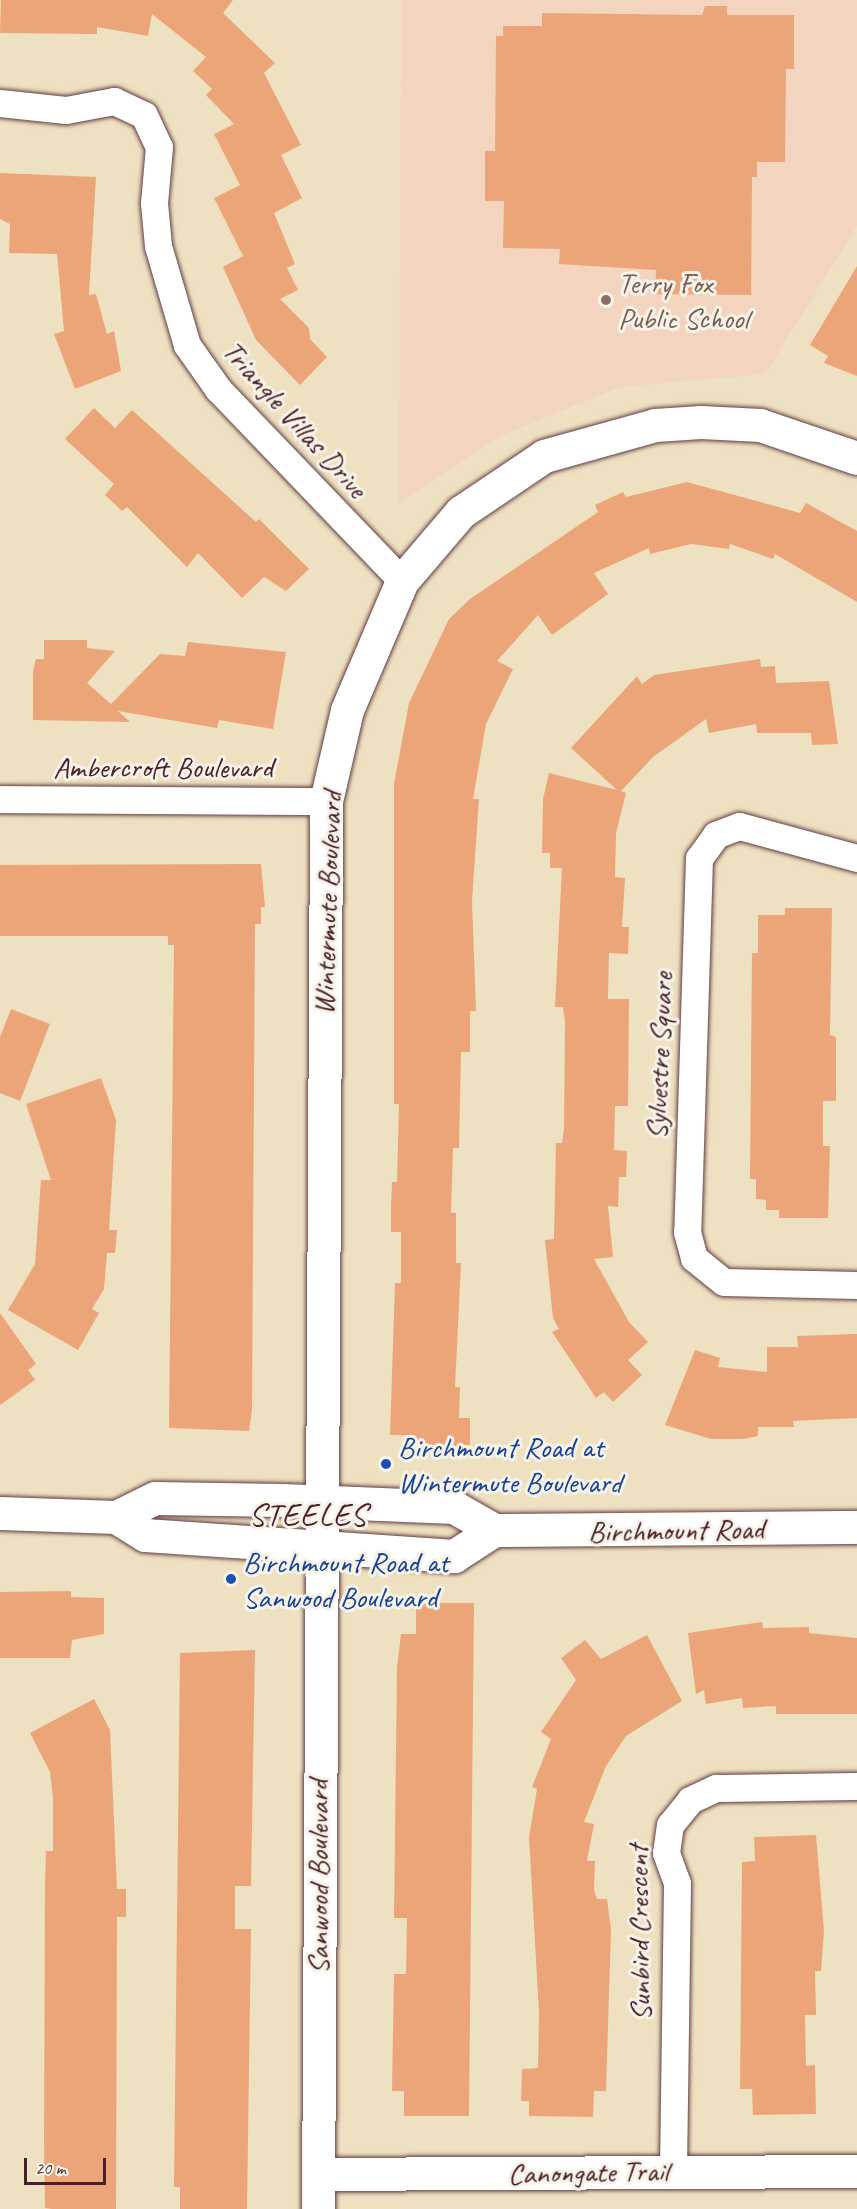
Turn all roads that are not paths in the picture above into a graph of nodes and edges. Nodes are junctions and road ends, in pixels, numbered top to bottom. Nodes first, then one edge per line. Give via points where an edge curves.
1 (0, 103) edge
2 (857, 458) edge
3 (402, 580) junction
4 (0, 799) edge
5 (326, 801) junction
6 (857, 858) edge
7 (857, 1285) edge
8 (319, 1501) junction
9 (0, 1513) edge
10 (116, 1517) junction
11 (857, 1527) edge
12 (494, 1530) junction
13 (318, 1546) junction
14 (857, 1786) edge
15 (673, 2170) junction
16 (857, 2171) edge
17 (318, 2174) junction
18 (318, 2209) edge

1 - 3 street, Triangle Villas Drive via 66,110 114,101 144,115 159,147 154,203 158,246 187,345 218,390
2 - 3 street, Wintermute Boulevard via 819,441 749,424 679,423 612,434 544,456 496,485 441,531
3 - 5 street, Wintermute Boulevard via 357,681
4 - 5 street, Ambercroft Boulevard
5 - 8 street, Wintermute Boulevard
6 - 7 street, Sylvestre Square via 740,826 716,836 699,858 687,1233 694,1258 724,1282
8 - 10 street via 155,1498
8 - 12 street via 454,1507
8 - 13 street, Wintermute Boulevard
9 - 10 street
10 - 13 street via 145,1535
11 - 12 street, Birchmount Road
12 - 13 street via 454,1556
13 - 17 street, Sanwood Boulevard
14 - 15 street, Sunbird Crescent via 716,1788 690,1800 670,1825 666,1853 677,1883
15 - 16 street, Canongate Trail
15 - 17 street, Canongate Trail
17 - 18 street, Sanwood Boulevard

